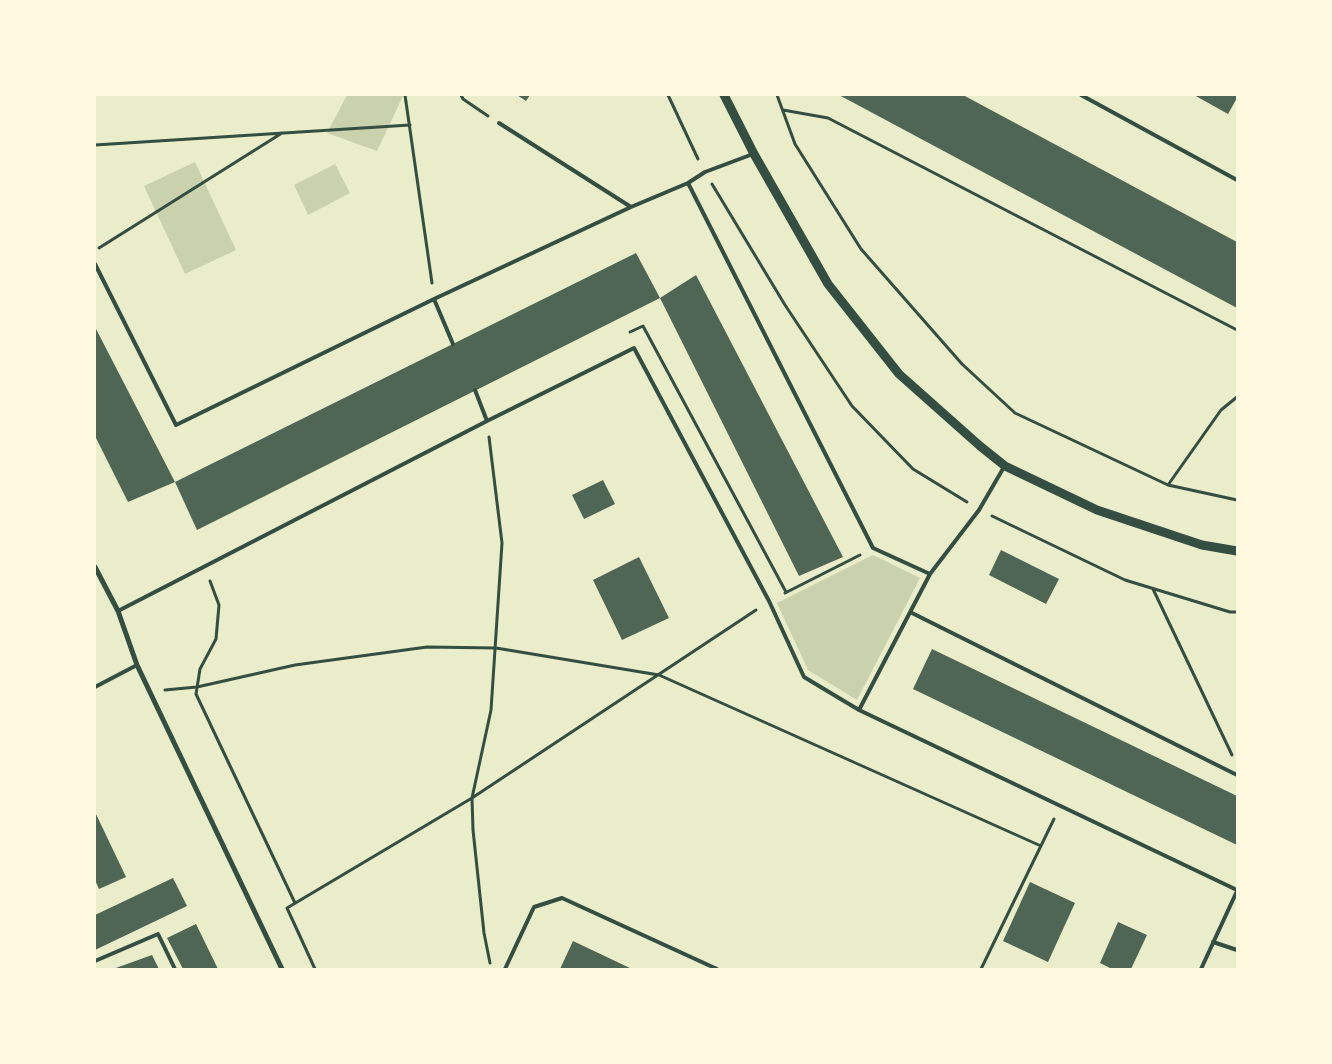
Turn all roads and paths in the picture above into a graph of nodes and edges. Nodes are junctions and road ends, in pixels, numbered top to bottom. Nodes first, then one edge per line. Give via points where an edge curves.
1 (405, 95) edge
2 (461, 95) edge
3 (668, 95) edge
4 (724, 95) edge
5 (776, 95) edge
6 (1081, 95) edge
7 (783, 110) junction
8 (499, 123) joint
9 (410, 125) junction
10 (282, 133) junction
11 (95, 144) edge
12 (754, 154) junction
13 (705, 172) junction
14 (1237, 180) edge
15 (688, 183) junction
16 (631, 206) junction
17 (95, 251) edge
18 (95, 264) edge
19 (434, 299) junction
20 (1237, 330) edge
21 (626, 334) dead end
22 (453, 344) dead end
23 (475, 390) dead end
24 (1237, 397) edge
25 (487, 421) junction
26 (1005, 466) junction
27 (1168, 485) junction
28 (1237, 500) edge
29 (979, 510) junction
30 (874, 548) junction
31 (1237, 551) edge
32 (204, 566) junction
33 (95, 567) edge
34 (930, 574) junction
35 (1153, 588) junction
36 (786, 592) junction
37 (769, 601) junction
38 (118, 611) junction
39 (910, 612) junction
40 (1237, 612) edge
41 (496, 648) junction
42 (137, 665) junction
43 (658, 675) junction
44 (95, 687) edge
45 (197, 687) junction
46 (149, 692) junction
47 (859, 710) junction
48 (1233, 756) dead end
49 (1237, 775) edge
50 (472, 798) junction
51 (1061, 806) junction
52 (1041, 846) junction
53 (1237, 891) edge
54 (295, 903) junction
55 (1213, 942) junction
56 (1237, 950) edge
57 (95, 962) edge
58 (175, 969) edge
59 (282, 969) edge
60 (315, 969) edge
61 (491, 969) edge
62 (505, 969) edge
63 (717, 969) edge
64 (981, 969) edge
65 (1201, 969) edge

1 - 9 path
2 - 8 path
3 - 13 path
4 - 12 street
5 - 7 path
6 - 14 lane
7 - 20 path via 828,118
7 - 27 path via 795,144 862,249 962,364 1015,413
8 - 16 lane
9 - 10 path
9 - 19 path
10 - 11 path
10 - 17 path
12 - 13 lane
12 - 26 street via 828,284 899,374
13 - 15 lane
13 - 29 path via 785,306 852,406 913,469
15 - 16 lane
15 - 30 lane
16 - 19 lane
18 - 19 lane via 176,425
19 - 22 lane
21 - 36 path via 644,326
23 - 25 lane
24 - 27 path via 1221,410
25 - 32 lane
25 - 37 lane via 634,348
25 - 41 path via 502,543
26 - 29 lane
26 - 31 street via 1097,510 1143,527 1202,545
27 - 28 path
29 - 34 lane
29 - 35 path via 1125,580
30 - 34 lane
30 - 36 path
32 - 38 lane
32 - 45 path via 219,605 216,639 200,669
33 - 38 street
34 - 39 lane
35 - 40 path
35 - 48 path
36 - 37 path
37 - 43 path
37 - 47 lane via 804,677
38 - 42 street
39 - 47 lane
39 - 49 lane
41 - 43 path
41 - 45 path via 426,647 295,665
41 - 50 path via 492,710
42 - 44 lane
42 - 46 street
43 - 50 path
43 - 52 path
45 - 46 path
45 - 54 path via 196,694
46 - 59 street
47 - 51 lane
50 - 54 path
50 - 61 path via 481,905
51 - 52 path
51 - 53 lane
52 - 64 path
53 - 55 lane
54 - 60 path via 287,908
55 - 56 lane
55 - 65 lane
57 - 58 lane via 158,934
62 - 63 lane via 534,907 562,898

